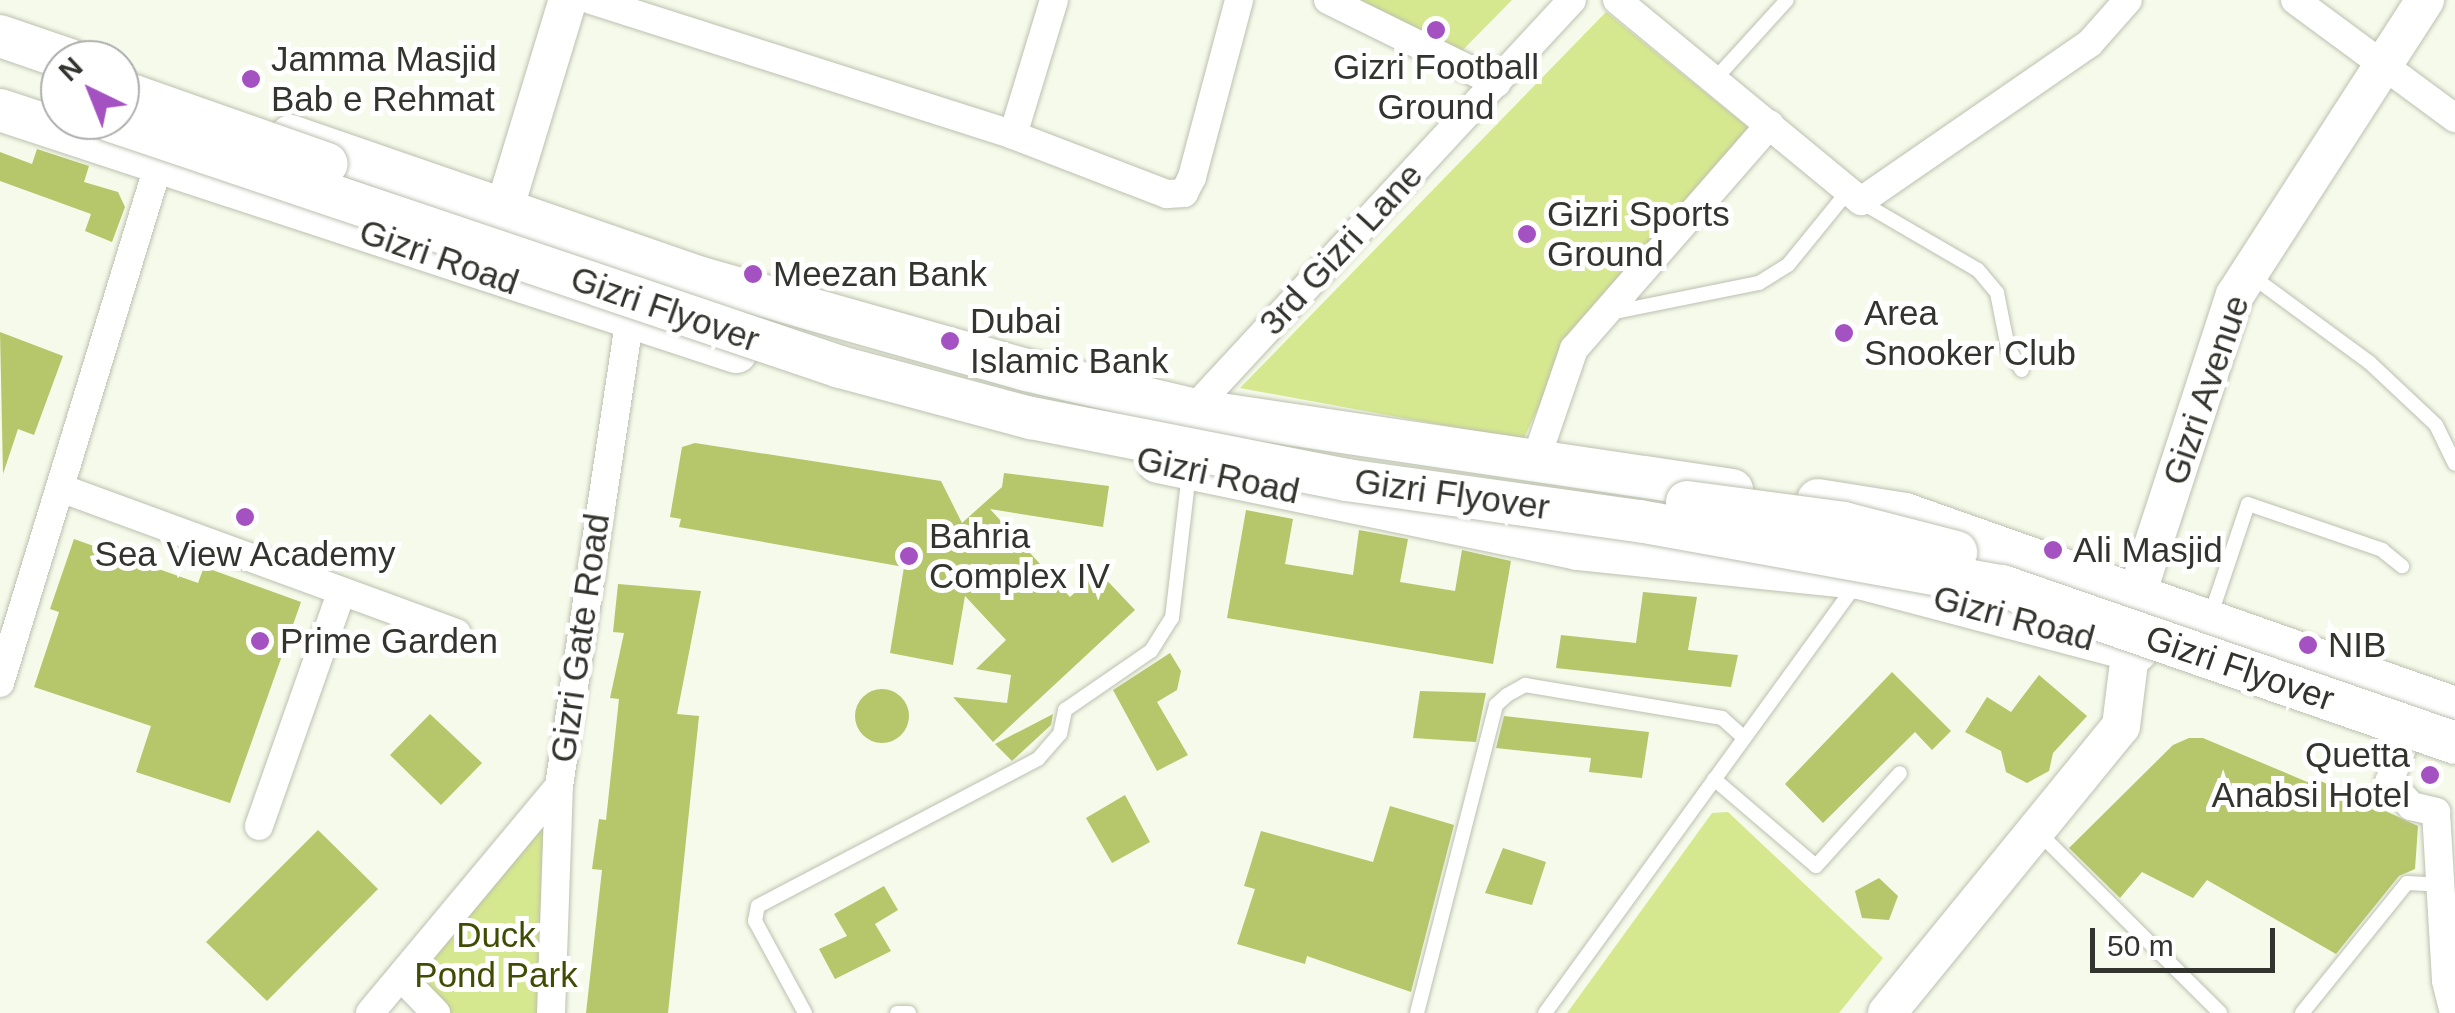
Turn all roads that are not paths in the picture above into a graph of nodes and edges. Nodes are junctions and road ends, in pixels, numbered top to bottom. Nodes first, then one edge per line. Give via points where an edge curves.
1 (568, 0) edge
2 (590, 0) edge
3 (1054, 0) edge
4 (1239, 0) edge
5 (1328, 0) edge
6 (1572, 0) edge
7 (1617, 0) edge
8 (1787, 0) edge
9 (2128, 0) edge
10 (2295, 0) edge
11 (2426, 0) edge
12 (0, 36) edge
13 (40, 50) edge
14 (0, 52) edge
15 (40, 65) edge
16 (2382, 66) junction
17 (1716, 78) junction
18 (1497, 83) junction
19 (0, 84) edge
20 (140, 84) edge
21 (40, 97) edge
22 (140, 98) edge
23 (0, 110) edge
24 (2455, 118) edge
25 (1770, 124) junction
26 (140, 130) edge
27 (1013, 135) junction
28 (160, 162) junction
29 (1855, 196) junction
30 (504, 210) junction
31 (648, 259) junction
32 (2248, 274) junction
33 (1604, 314) junction
34 (626, 320) junction
35 (2022, 370) dead end
36 (1190, 409) junction
37 (2455, 464) edge
38 (1534, 465) junction
39 (1176, 467) junction
40 (63, 489) junction
41 (2402, 566) dead end
42 (1860, 578) junction
43 (2138, 591) junction
44 (340, 592) junction
45 (2210, 618) junction
46 (457, 633) dead end
47 (2126, 648) junction
48 (0, 684) edge
49 (2455, 708) edge
50 (2455, 722) edge
51 (1744, 738) junction
52 (2404, 741) junction
53 (2455, 743) edge
54 (2455, 758) edge
55 (1900, 774) dead end
56 (1714, 779) junction
57 (559, 786) junction
58 (2446, 818) edge
59 (259, 826) dead end
60 (2036, 831) junction
61 (2440, 885) junction
62 (402, 978) junction
63 (370, 1013) edge
64 (436, 1013) edge
65 (551, 1013) edge
66 (804, 1013) edge
67 (897, 1013) edge
68 (909, 1013) edge
69 (1416, 1013) edge
70 (1545, 1013) edge
71 (1887, 1013) edge
72 (2220, 1013) edge
73 (2302, 1013) edge
74 (2454, 1013) edge

1 - 30 street
2 - 27 street
3 - 27 street
4 - 27 street via 1184,192 1167,194
5 - 18 street
6 - 18 street, 3rd Gizri Lane
7 - 17 street
8 - 17 lane
9 - 29 street via 2090,42
10 - 16 street
11 - 16 street, Gizri Avenue
12 - 13 main road
14 - 15 main road
16 - 24 street
16 - 32 street, Gizri Avenue
17 - 25 street
18 - 36 street, 3rd Gizri Lane
19 - 21 main road
20 - 30 main road, Gizri Road
22 - 50 main road, Gizri Flyover, bridge via 660,282 992,386 1500,476 1844,523 2028,572
23 - 28 main road, Gizri Road
25 - 29 street
25 - 33 street
26 - 53 main road, Gizri Flyover, bridge via 840,367 1031,418 1346,480 1639,521 2002,586
28 - 34 main road, Gizri Road
28 - 40 street
29 - 33 lane via 1788,265 1759,283
29 - 35 lane via 1978,270 1998,292 2008,348
30 - 31 main road, Gizri Road
31 - 34 street, Gizri Gate Road
31 - 36 main road, Gizri Road via 900,339
32 - 37 lane via 2369,362 2436,425
32 - 43 street, Gizri Avenue via 2235,295
33 - 38 street via 1574,349
34 - 39 main road, Gizri Road via 892,398
34 - 57 street, Gizri Gate Road
36 - 38 main road, Gizri Road
36 - 39 street, 3rd Gizri Lane
38 - 43 main road, Gizri Road via 1905,514
39 - 42 main road, Gizri Road via 1578,548
39 - 66 lane via 1172,618 1150,651 1065,710 1060,734 1038,759 758,906 755,921
40 - 44 street
40 - 48 street
41 - 45 lane via 2382,550 2248,504
42 - 47 main road, Gizri Road
42 - 51 lane
43 - 45 main road, Gizri Road
43 - 47 street, Gizri Avenue
44 - 46 street
44 - 59 street
45 - 49 main road, Gizri Road
47 - 52 main road, Gizri Road
47 - 60 street, Gizri Avenue via 2122,726
51 - 56 lane
51 - 69 lane via 1722,718 1525,684 1507,695 1496,705
52 - 54 main road, Gizri Road
52 - 58 street via 2389,782 2410,806
55 - 56 lane via 1816,866
56 - 70 lane
57 - 62 street, Gizri Gate Road
57 - 65 street
58 - 61 street
60 - 71 street, Gizri Avenue
60 - 72 lane
61 - 73 lane via 2407,883
61 - 74 street
62 - 63 street, Gizri Gate Road
62 - 64 street
67 - 68 lane

